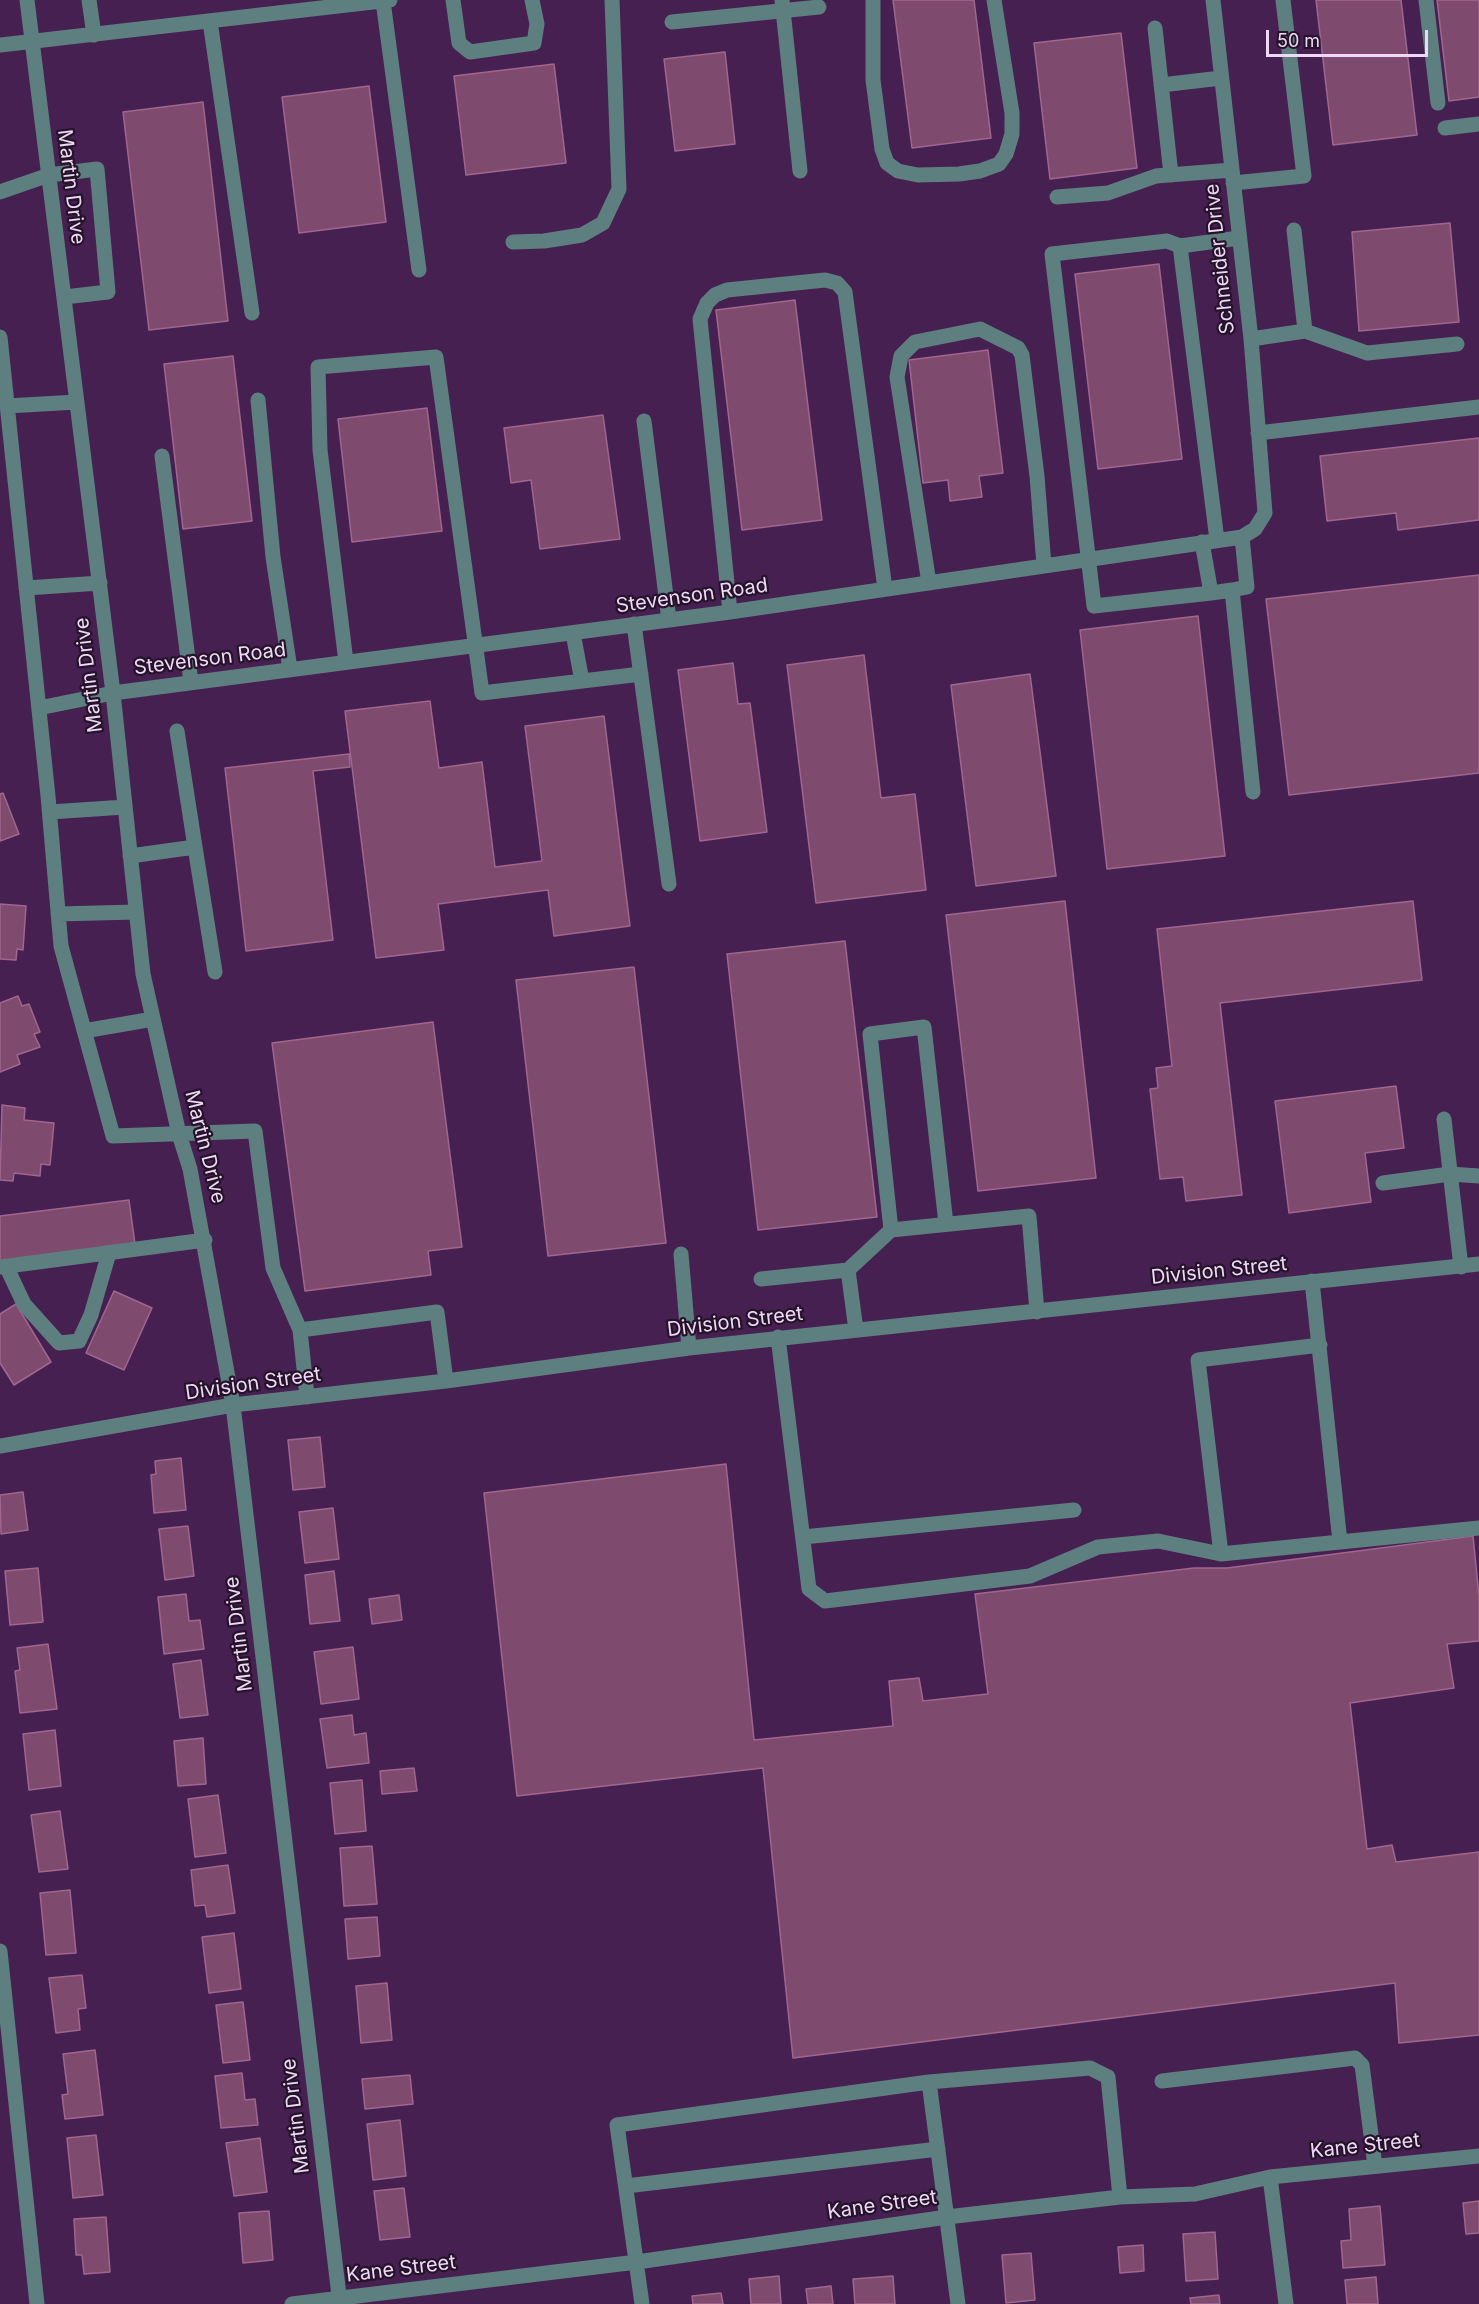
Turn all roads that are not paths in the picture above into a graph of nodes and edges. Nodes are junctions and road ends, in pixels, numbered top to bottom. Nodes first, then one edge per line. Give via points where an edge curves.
1 (27, 0) edge
2 (90, 0) edge
3 (386, 0) edge
4 (453, 0) edge
5 (532, 0) edge
6 (612, 0) edge
7 (873, 0) edge
8 (994, 0) edge
9 (1213, 0) edge
10 (1283, 0) edge
11 (1426, 0) edge
12 (782, 5) edge
13 (291, 6) edge
14 (819, 7) dead end
15 (210, 21) junction
16 (672, 22) dead end
17 (1155, 28) dead end
18 (94, 35) junction
19 (32, 42) junction
20 (0, 45) edge
21 (1221, 78) junction
22 (1161, 85) junction
23 (1438, 103) dead end
24 (1479, 124) edge
25 (1445, 128) dead end
26 (800, 171) dead end
27 (49, 175) junction
28 (1171, 175) junction
29 (1232, 176) junction
30 (0, 192) edge
31 (1057, 197) dead end
32 (1294, 230) dead end
33 (1239, 238) junction
34 (513, 242) dead end
35 (1180, 246) junction
36 (419, 270) dead end
37 (64, 297) junction
38 (252, 313) dead end
39 (1305, 331) junction
40 (0, 337) edge
41 (1251, 339) junction
42 (1457, 344) dead end
43 (258, 400) dead end
44 (77, 402) junction
45 (7, 406) junction
46 (1479, 407) edge
47 (644, 421) dead end
48 (1258, 433) junction
49 (162, 456) dead end
50 (1242, 537) junction
51 (1210, 541) junction
52 (1089, 559) junction
53 (1044, 566) junction
54 (100, 583) junction
55 (929, 583) junction
56 (26, 588) junction
57 (885, 589) junction
58 (1232, 590) junction
59 (1210, 593) junction
60 (730, 612) junction
61 (669, 620) junction
62 (634, 624) junction
63 (573, 633) junction
64 (475, 645) junction
65 (346, 662) junction
66 (290, 669) junction
67 (640, 674) junction
68 (582, 681) junction
69 (191, 682) junction
70 (113, 693) junction
71 (39, 708) junction
72 (177, 731) dead end
73 (1253, 792) dead end
74 (125, 807) junction
75 (50, 813) junction
76 (195, 847) junction
77 (130, 856) junction
78 (669, 884) dead end
79 (136, 912) junction
80 (58, 914) junction
81 (216, 972) dead end
82 (153, 1019) junction
83 (84, 1031) junction
84 (1444, 1119) dead end
85 (179, 1134) junction
86 (1450, 1174) junction
87 (1479, 1176) edge
88 (1383, 1184) dead end
89 (946, 1224) junction
90 (891, 1230) junction
91 (205, 1240) junction
92 (109, 1252) junction
93 (681, 1254) dead end
94 (1479, 1264) edge
95 (3, 1266) edge
96 (1461, 1267) junction
97 (848, 1270) junction
98 (761, 1279) dead end
99 (1312, 1281) junction
100 (1037, 1311) junction
101 (300, 1330) junction
102 (856, 1330) junction
103 (778, 1337) junction
104 (1320, 1345) junction
105 (689, 1348) junction
106 (446, 1381) junction
107 (307, 1397) junction
108 (233, 1405) junction
109 (0, 1446) edge
110 (1074, 1510) dead end
111 (1479, 1528) edge
112 (803, 1537) junction
113 (1340, 1542) junction
114 (1221, 1554) junction
115 (0, 1951) edge
116 (1162, 2081) dead end
117 (929, 2082) junction
118 (938, 2149) junction
119 (1479, 2156) edge
120 (1375, 2166) junction
121 (1270, 2177) junction
122 (626, 2186) junction
123 (1120, 2197) junction
124 (947, 2217) junction
125 (637, 2262) junction
126 (339, 2301) edge
127 (38, 2304) edge
128 (292, 2304) edge
129 (642, 2304) edge
130 (958, 2304) edge
131 (1286, 2304) edge

1 - 19 street, Martin Drive
2 - 18 street
3 - 13 street
3 - 36 street
4 - 5 street via 459,43 470,51 534,43 537,24
6 - 34 street via 619,189 603,223 582,235
7 - 8 street via 873,80 882,149 887,163 898,171 918,175 980,171 999,164 1006,154 1012,134 1012,113
9 - 21 street, Schneider Drive
10 - 29 street via 1304,176
11 - 23 street
12 - 14 street
12 - 16 street
12 - 26 street
13 - 15 street
15 - 18 street
15 - 38 street
17 - 22 street
18 - 19 street
19 - 20 street
19 - 27 street, Martin Drive
21 - 22 street
21 - 29 street, Schneider Drive
22 - 28 street
24 - 25 street
27 - 30 street
27 - 37 street, Martin Drive
27 - 37 street via 97,169 108,292
28 - 29 street
28 - 31 street via 1156,176 1108,193
29 - 33 street, Schneider Drive
32 - 39 street
33 - 35 street
33 - 41 street, Schneider Drive
35 - 51 street
35 - 52 street via 1167,241 1052,254
37 - 44 street, Martin Drive
39 - 41 street
39 - 42 street via 1367,353
40 - 45 street
41 - 48 street, Schneider Drive
43 - 66 street via 273,557
44 - 45 street
44 - 54 street, Martin Drive
45 - 56 street
46 - 48 street
47 - 61 street
48 - 50 street, Schneider Drive via 1265,513 1255,529
49 - 69 street
50 - 51 street, Stevenson Road
50 - 58 street via 1247,587
51 - 52 street, Stevenson Road
51 - 59 street
52 - 53 street, Stevenson Road
52 - 59 street via 1094,606
53 - 55 street, Stevenson Road
53 - 55 street via 1022,355 1018,348 980,329 915,342 901,356 897,377
54 - 56 street
54 - 70 street, Martin Drive
55 - 57 street, Stevenson Road
56 - 71 street
57 - 60 street, Stevenson Road
57 - 60 street via 845,292 837,283 825,280 727,290 714,295 700,319
58 - 59 street
58 - 73 street
60 - 61 street, Stevenson Road
61 - 62 street, Stevenson Road
62 - 63 street, Stevenson Road
62 - 67 street
63 - 64 street, Stevenson Road
63 - 68 street
64 - 65 street, Stevenson Road
64 - 65 street via 436,357 318,367 320,450
64 - 68 street via 482,693
65 - 66 street, Stevenson Road
66 - 69 street, Stevenson Road
67 - 68 street
67 - 78 street
69 - 70 street, Stevenson Road
70 - 71 street, Stevenson Road
70 - 74 street, Martin Drive
71 - 75 street
72 - 76 street
74 - 75 street
74 - 77 street, Martin Drive
75 - 80 street
76 - 77 street
76 - 81 street
77 - 79 street, Martin Drive
79 - 80 street
79 - 82 street, Martin Drive
80 - 83 street via 61,946
82 - 83 street
82 - 85 street, Martin Drive
83 - 85 street via 113,1136
84 - 86 street
85 - 91 street, Martin Drive
85 - 101 street via 255,1131 273,1268
86 - 87 street
86 - 88 street
86 - 96 street
89 - 90 street
89 - 90 street via 924,1027 870,1034
89 - 100 street via 1029,1216
90 - 97 street
91 - 92 street
91 - 108 street, Martin Drive
92 - 95 street
92 - 95 street via 91,1315 79,1341 59,1343 24,1304
93 - 105 street
94 - 96 street, Division Street
96 - 99 street, Division Street
97 - 98 street
97 - 102 street
99 - 100 street, Division Street
99 - 104 street
100 - 102 street, Division Street
101 - 106 street via 438,1312
101 - 107 street
102 - 103 street, Division Street
103 - 105 street, Division Street
103 - 112 street
104 - 113 street
104 - 114 street via 1198,1360
105 - 106 street, Division Street
106 - 107 street, Division Street
107 - 108 street, Division Street
108 - 109 street, Division Street
108 - 126 street, Martin Drive
110 - 112 street
111 - 113 street
112 - 114 street via 809,1589 825,1602 1030,1576 1098,1547 1158,1541
113 - 114 street
115 - 127 street
116 - 120 street via 1354,2058 1362,2065
117 - 118 street
117 - 122 street via 617,2126
117 - 123 street via 1090,2068 1108,2078
118 - 122 street
118 - 124 street
119 - 120 street, Kane Street
120 - 121 street, Kane Street
121 - 123 street, Kane Street via 1195,2194
121 - 131 street
122 - 125 street
123 - 124 street, Kane Street
124 - 125 street, Kane Street
124 - 130 street
125 - 126 street, Kane Street
125 - 129 street
126 - 128 street, Kane Street

